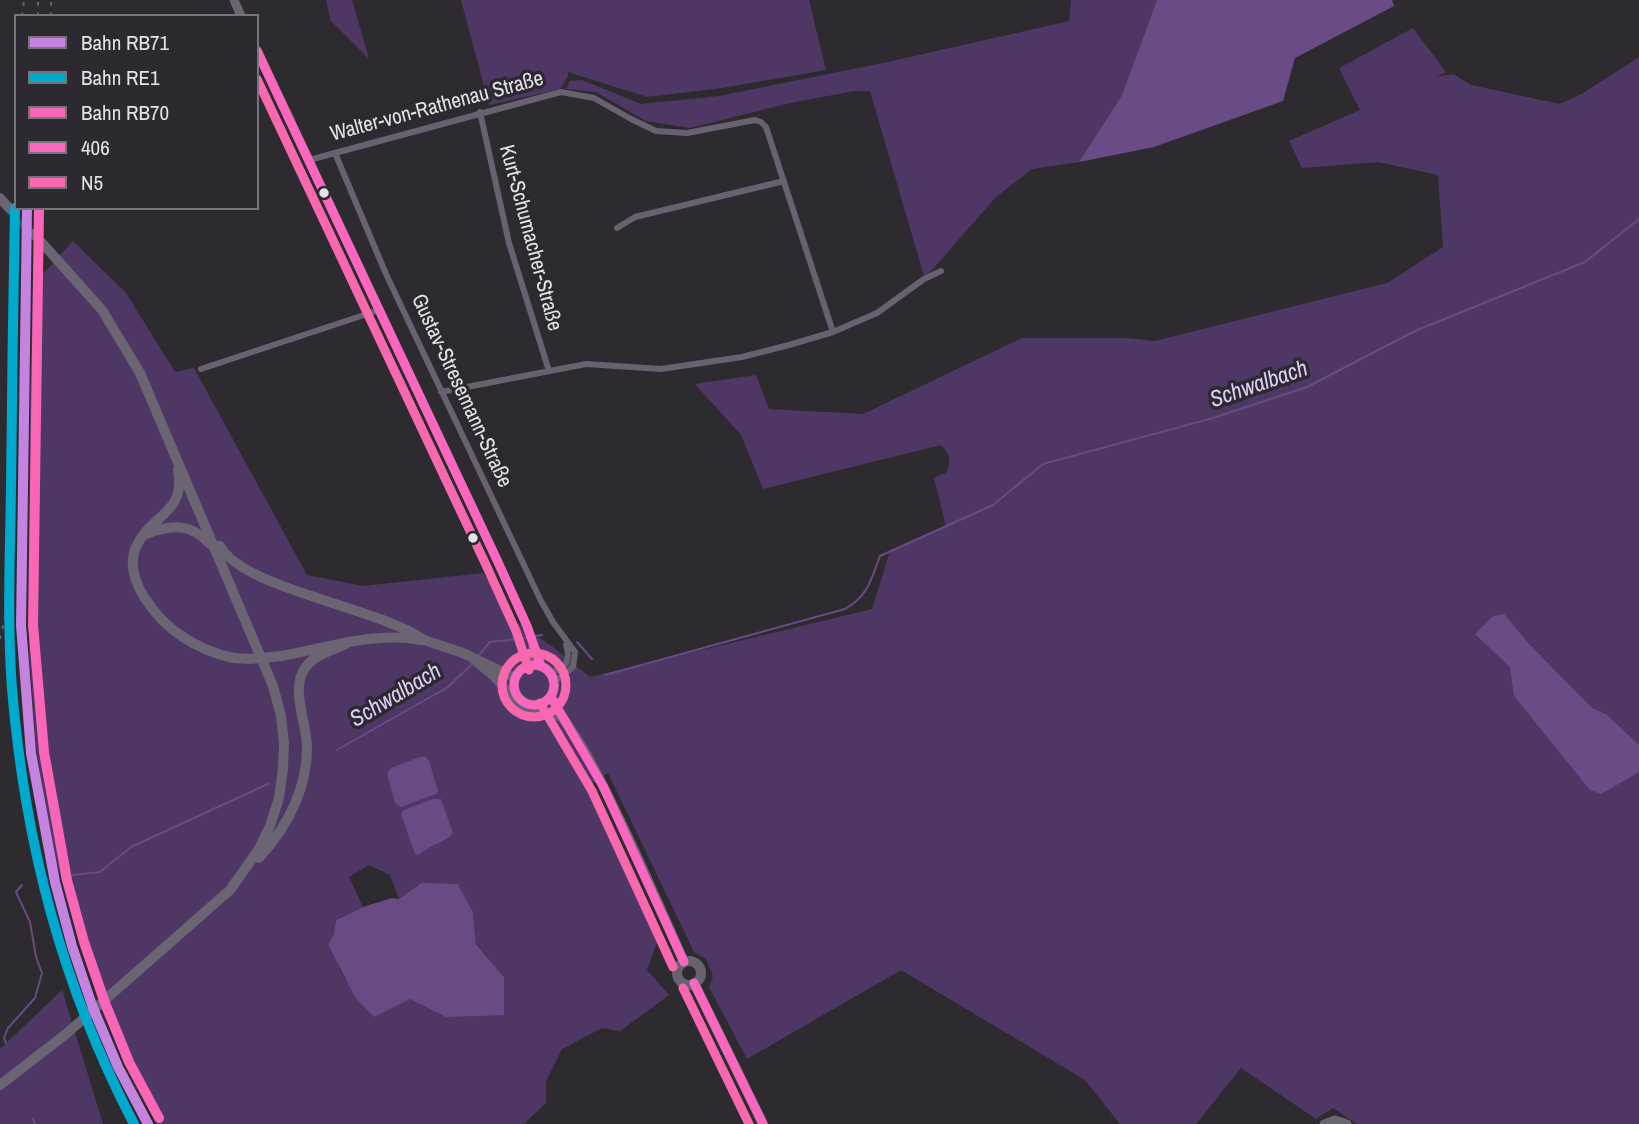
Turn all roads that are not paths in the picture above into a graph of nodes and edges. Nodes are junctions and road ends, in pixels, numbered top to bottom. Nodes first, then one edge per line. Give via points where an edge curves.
1 (259, 54) edge
2 (480, 112) junction
3 (335, 153) junction
4 (309, 160) junction
5 (784, 181) junction
6 (0, 198) edge
7 (10, 209) dead end
8 (617, 228) dead end
9 (34, 234) tunnel mouth
10 (941, 271) dead end
11 (379, 310) junction
12 (833, 332) junction
13 (201, 369) dead end
14 (549, 371) junction
15 (441, 392) junction
16 (166, 431) junction
17 (197, 504) junction
18 (144, 535) junction
19 (223, 568) junction
20 (564, 639) junction
21 (424, 640) junction
22 (346, 644) junction
23 (483, 665) junction
24 (544, 672) junction
25 (515, 678) junction
26 (546, 701) junction
27 (561, 718) junction
28 (246, 869) junction
29 (684, 962) junction
30 (694, 983) junction
31 (0, 1085) edge
32 (763, 1124) edge
33 (1324, 1124) edge
34 (1347, 1124) edge

1 - 4 main road
2 - 3 street, Walter-von-Rathenau Straße
2 - 5 street, Walter-von-Rathenau Straße via 561,92 594,98 644,126 669,132 761,121
2 - 14 street, Kurt-Schumacher-Straße via 509,243
3 - 4 street, Walter-von-Rathenau Straße
3 - 15 street, Gustav-Stresemann-Straße
4 - 11 main road
5 - 8 street via 635,217
5 - 12 street, Walter-von-Rathenau Straße
6 - 7 highway
9 - 16 highway via 102,310 140,373
10 - 12 street via 877,313
11 - 13 street
11 - 24 main road via 527,626
12 - 14 street via 742,357 661,369 586,363
14 - 15 street
15 - 20 street, Gustav-Stresemann-Straße via 541,601
16 - 17 highway
16 - 18 highway via 181,486 170,509
17 - 19 highway
17 - 21 highway via 223,553 237,565 398,625
18 - 19 highway via 183,526 209,543
18 - 22 highway, bridge via 133,555 138,584 154,611 199,646 250,659
19 - 28 highway via 267,670 283,730 284,768 277,805
20 - 24 street via 568,661 562,669
20 - 24 street, Gustav-Stresemann-Straße via 575,652 569,673
21 - 22 highway via 388,637
21 - 23 main road
22 - 28 highway via 322,654 304,669 299,690 307,738 302,783 292,813 265,852
23 - 25 main road
23 - 27 main road via 519,706
24 - 25 main road via 519,672
24 - 26 main road
25 - 26 main road via 515,691 522,702
26 - 27 main road
27 - 29 main road via 605,791
28 - 31 highway via 214,906
29 - 30 main road via 678,969 679,979
29 - 30 main road via 695,962 700,968 701,975
30 - 32 main road
33 - 34 main road via 1339,1120

